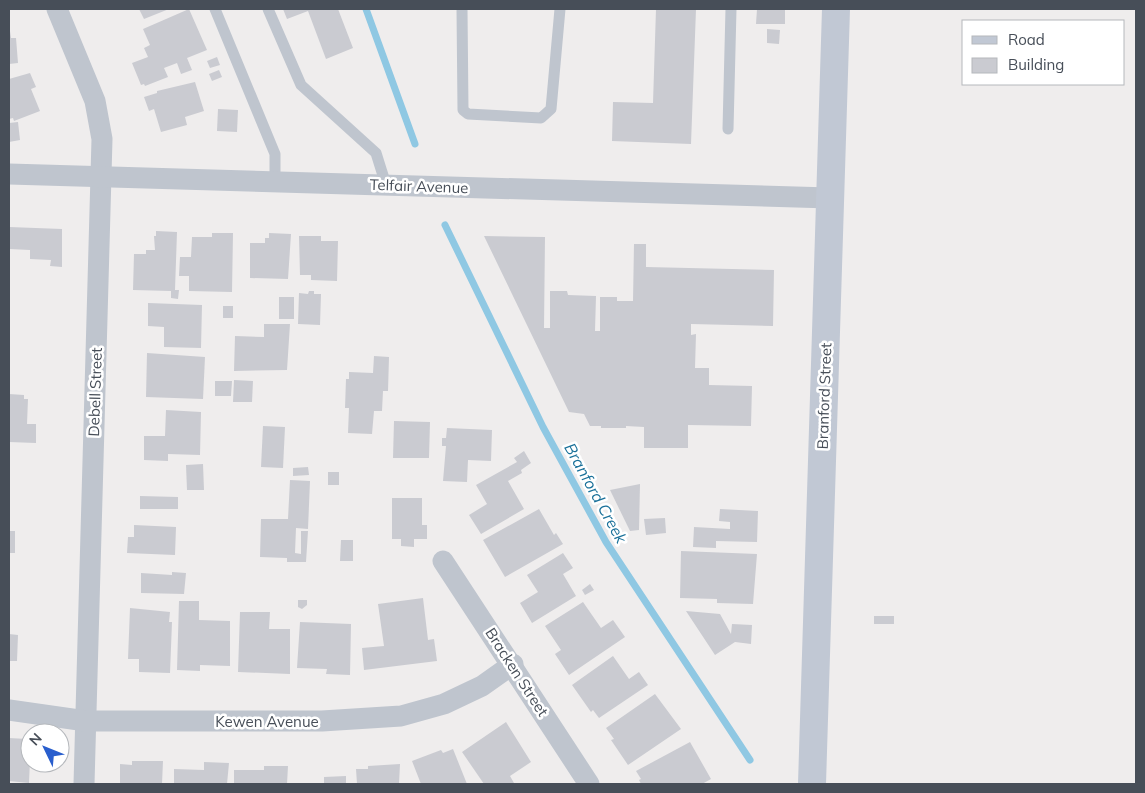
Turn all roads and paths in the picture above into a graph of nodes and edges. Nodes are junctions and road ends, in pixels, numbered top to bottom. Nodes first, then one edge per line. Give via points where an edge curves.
1 (57, 9) edge
2 (215, 9) edge
3 (268, 9) edge
4 (462, 9) edge
5 (560, 9) edge
6 (731, 9) edge
7 (836, 9) edge
8 (728, 129) dead end
9 (9, 174) edge
10 (102, 177) junction
11 (275, 182) junction
12 (386, 185) junction
13 (830, 198) junction
14 (443, 560) dead end
15 (513, 664) junction
16 (9, 710) edge
17 (86, 720) junction
18 (84, 784) edge
19 (589, 784) edge
20 (812, 784) edge

1 - 10 street, Debell Street via 95,100 102,139
2 - 11 lane via 275,154
3 - 12 lane via 301,85 376,153
4 - 5 lane via 463,110 468,114 541,118 551,109
6 - 8 lane
7 - 13 main road, Branford Street
9 - 10 street, Telfair Avenue
10 - 11 street, Telfair Avenue
10 - 17 street, Debell Street
11 - 12 street, Telfair Avenue
12 - 13 street, Telfair Avenue
13 - 20 main road, Branford Street
14 - 15 street, Bracken Street
15 - 17 street, Kewen Avenue via 482,686 444,704 401,716 322,721
15 - 19 street, Bracken Street
16 - 17 street, Kewen Avenue
17 - 18 street, Debell Street

